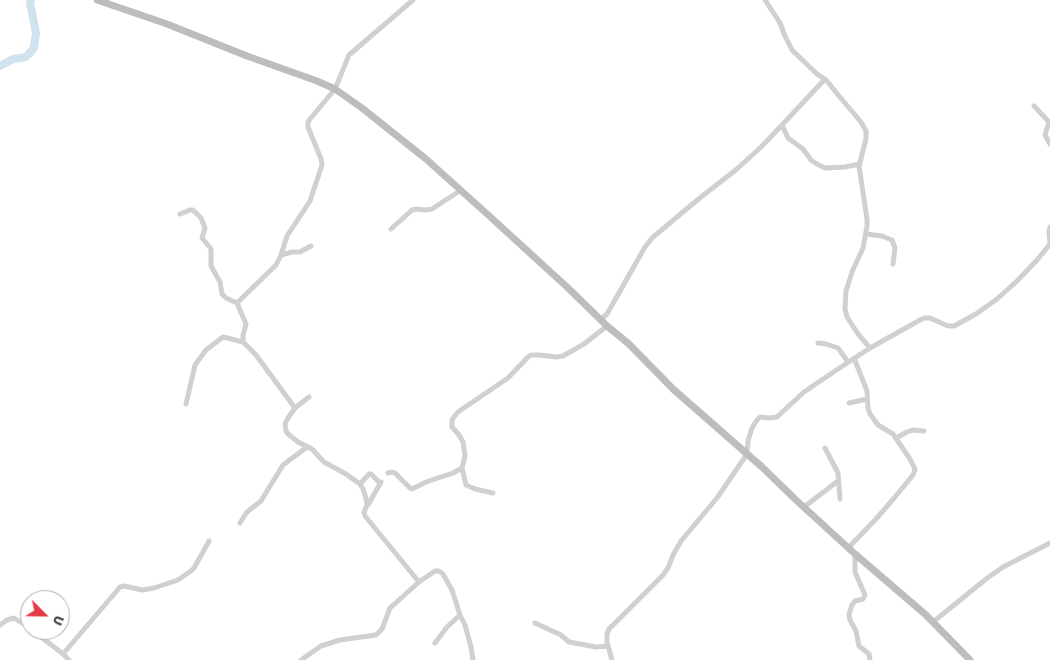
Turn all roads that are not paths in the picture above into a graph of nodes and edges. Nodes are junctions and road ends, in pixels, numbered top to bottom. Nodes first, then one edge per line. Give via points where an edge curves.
1 (97, 0) edge
2 (413, 0) edge
3 (765, 0) edge
4 (825, 79) junction
5 (335, 89) junction
6 (1034, 106) dead end
7 (782, 125) junction
8 (1050, 144) edge
9 (860, 164) junction
10 (461, 190) junction
11 (180, 214) dead end
12 (1050, 227) edge
13 (391, 228) dead end
14 (866, 234) junction
15 (1050, 244) edge
16 (311, 246) dead end
17 (281, 255) junction
18 (893, 264) dead end
19 (237, 303) junction
20 (601, 319) junction
21 (607, 326) junction
22 (243, 342) junction
23 (818, 343) dead end
24 (870, 348) junction
25 (854, 358) junction
26 (848, 362) junction
27 (309, 397) dead end
28 (868, 399) junction
29 (186, 404) dead end
30 (849, 404) dead end
31 (292, 405) junction
32 (924, 431) dead end
33 (896, 438) junction
34 (306, 446) junction
35 (825, 448) dead end
36 (747, 454) junction
37 (462, 468) junction
38 (388, 473) dead end
39 (838, 481) junction
40 (360, 484) junction
41 (493, 493) dead end
42 (840, 500) dead end
43 (367, 505) junction
44 (804, 507) junction
45 (240, 523) dead end
46 (209, 541) dead end
47 (1050, 543) edge
48 (849, 547) junction
49 (854, 554) junction
50 (419, 582) junction
51 (460, 615) junction
52 (20, 622) edge
53 (933, 622) junction
54 (535, 623) dead end
55 (0, 625) edge
56 (45, 640) edge
57 (435, 643) dead end
58 (608, 646) junction
59 (63, 654) junction
60 (69, 660) edge
61 (302, 660) edge
62 (473, 660) edge
63 (612, 660) edge
64 (870, 660) edge
65 (970, 660) edge

1 - 5 street
2 - 5 street via 349,55
3 - 4 street via 792,50
4 - 7 street
4 - 9 street via 864,127 866,139
5 - 10 street via 403,140
5 - 17 street via 308,122 322,169 310,201 286,236
6 - 8 street via 1049,122 1045,135
7 - 9 street via 788,138 825,168
7 - 20 street via 737,169 652,238 608,314
9 - 14 street via 868,219
10 - 13 street via 432,209 412,210
10 - 20 street
11 - 19 street via 192,210 201,218 205,228 202,238 211,249 211,266 220,282 222,294
12 - 15 street
14 - 18 street via 892,240 895,248
14 - 24 street via 846,291 845,308 847,317
15 - 24 street via 997,299 963,322 948,326 925,318
16 - 17 street via 300,252
17 - 19 street via 276,265
19 - 22 street via 246,324
20 - 21 street
21 - 36 street
21 - 37 street via 563,356 531,355 508,378 456,414 452,427 463,442 465,456
22 - 29 street via 223,337 206,350 195,366
22 - 31 street
23 - 26 street via 838,348
24 - 25 street
25 - 26 street
25 - 28 street via 868,391
26 - 36 street via 804,392 777,417 760,417 752,428
27 - 31 street
28 - 30 street
28 - 33 street via 873,420
31 - 34 street via 286,430
32 - 33 street via 913,430
33 - 48 street via 910,459 914,472
34 - 40 street via 324,462
34 - 45 street via 282,465 261,501
35 - 39 street via 838,473
36 - 44 street
36 - 58 street via 717,498 681,541 663,576 609,629
37 - 38 street via 412,489 395,472
37 - 41 street via 466,485
39 - 42 street
39 - 44 street
40 - 43 street
40 - 43 street via 369,474 380,483
43 - 50 street via 365,516
44 - 48 street
46 - 59 street via 191,571 178,580 142,590 120,587
47 - 53 street via 986,578
48 - 49 street
49 - 53 street
49 - 64 street via 855,572 865,595 852,605 850,620 859,646 869,654
50 - 51 street via 436,571 441,572 452,590
50 - 61 street via 390,608 382,629 376,635 321,646
51 - 57 street
51 - 62 street via 472,647
52 - 55 street via 14,618
53 - 65 street
54 - 58 street via 569,642
56 - 59 street
58 - 63 street
59 - 60 street

